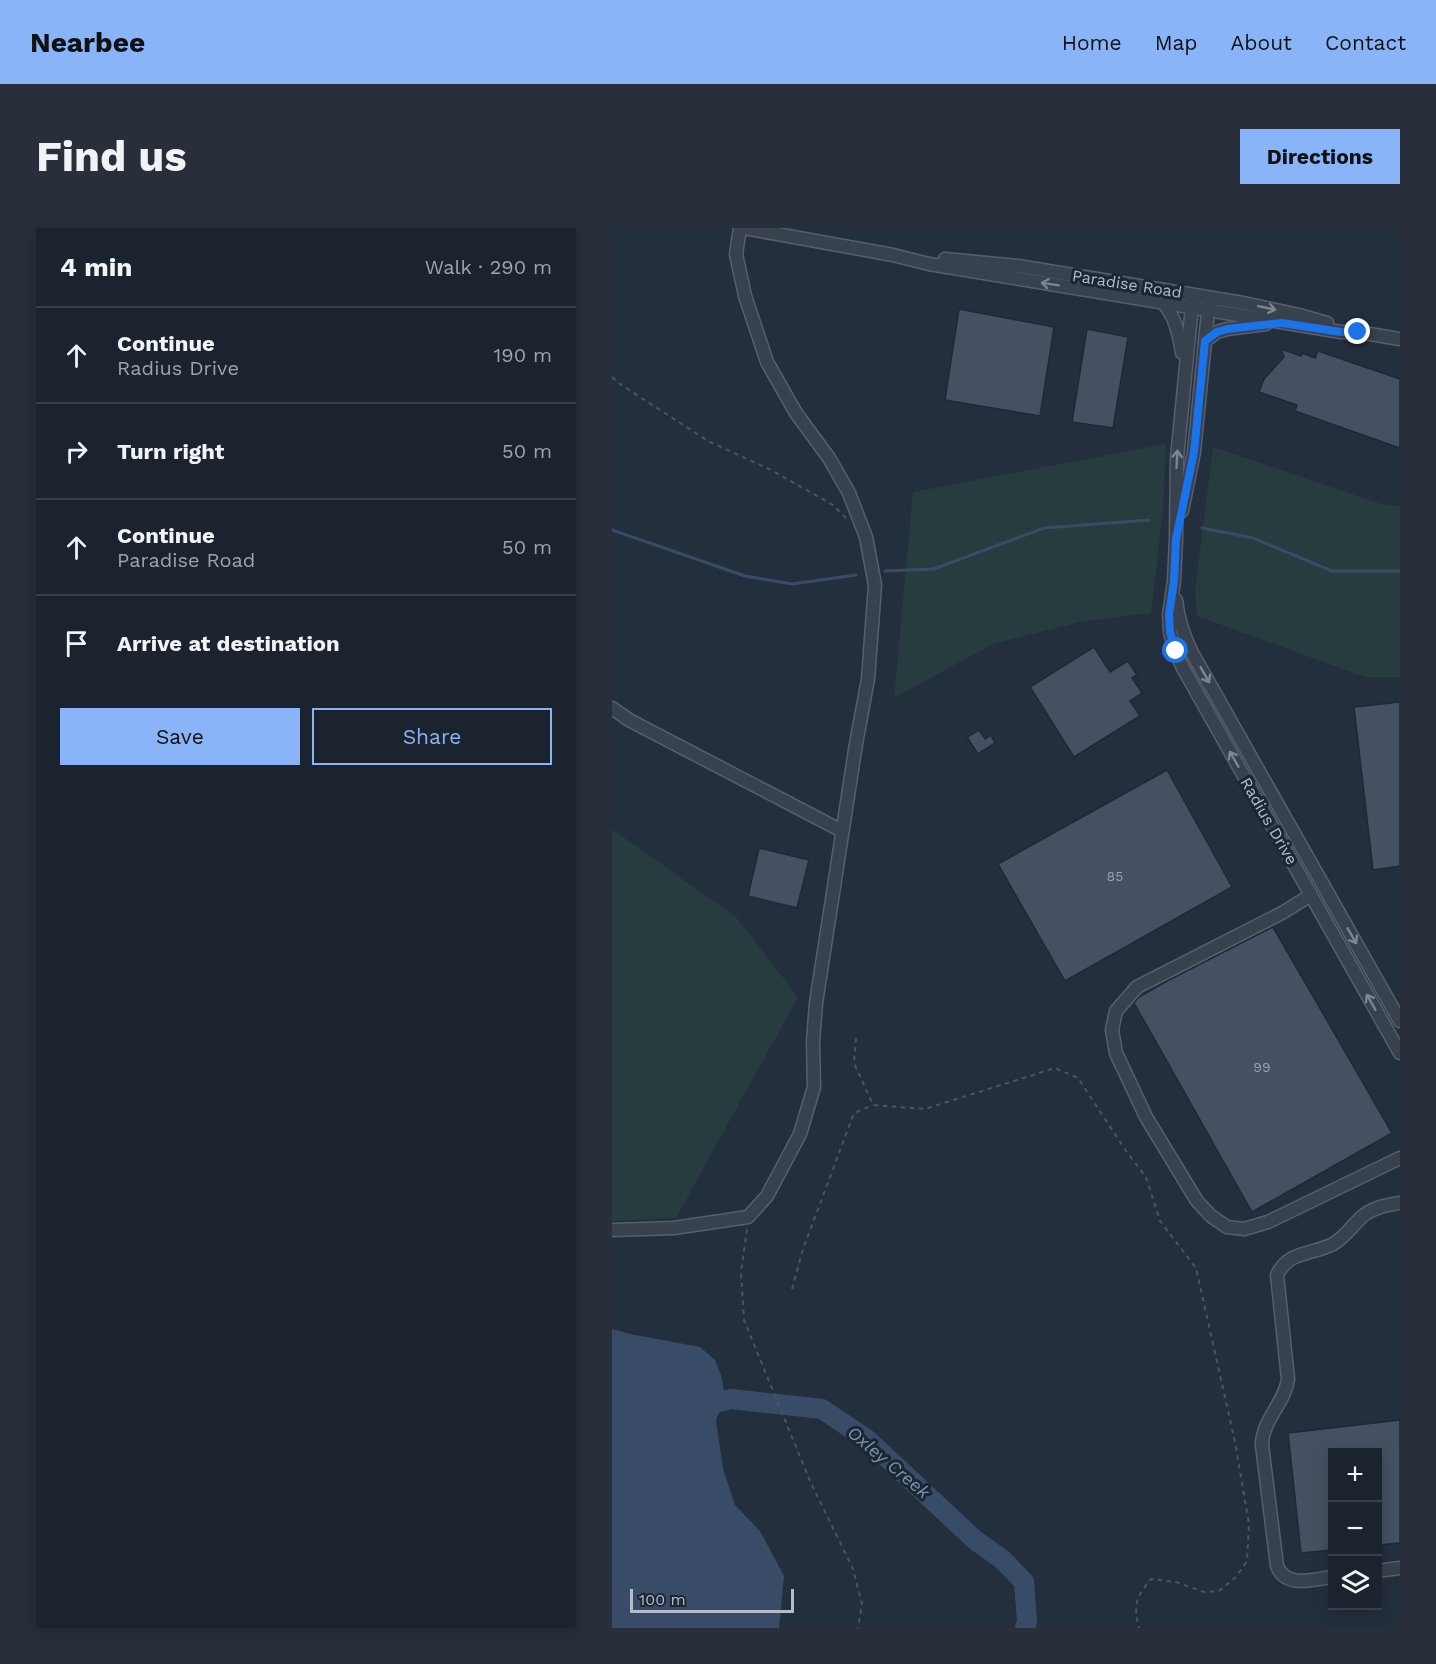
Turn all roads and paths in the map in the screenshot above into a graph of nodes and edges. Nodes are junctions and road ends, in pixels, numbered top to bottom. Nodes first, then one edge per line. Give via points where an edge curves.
1 (742, 228) edge
2 (893, 255) junction
3 (1192, 300) junction
4 (1162, 302) junction
5 (1209, 304) junction
6 (1282, 323) junction
7 (1358, 332) junction
8 (1400, 339) edge
9 (1205, 341) junction
10 (1185, 369) junction
11 (612, 377) edge
12 (849, 521) dead end
13 (1176, 539) junction
14 (1174, 581) junction
15 (612, 708) edge
16 (1248, 752) junction
17 (842, 831) junction
18 (1286, 849) junction
19 (1312, 866) junction
20 (1311, 896) junction
21 (1348, 962) junction
22 (1400, 1021) edge
23 (856, 1038) dead end
24 (1400, 1053) edge
25 (873, 1106) junction
26 (1400, 1158) edge
27 (1400, 1203) edge
28 (748, 1217) junction
29 (612, 1230) edge
30 (792, 1289) dead end
31 (1400, 1568) edge
32 (1382, 1570) edge
33 (1328, 1578) edge
34 (858, 1628) edge
35 (1138, 1628) edge

1 - 2 street, Paradise Road
1 - 17 street via 736,254 767,362 849,492 871,557 875,585 868,679
2 - 3 street, Paradise Road via 1018,266
4 -> 2 street, Paradise Road
3 - 4 street, Paradise Road
3 - 5 street, Paradise Road
3 - 10 street, Radius Drive
4 - 10 street via 1172,314
5 - 6 street, Paradise Road
5 -> 7 street, Paradise Road via 1266,307
5 - 9 street, Radius Drive
6 - 7 street, Paradise Road
6 - 9 street via 1227,329
7 - 8 street, Paradise Road
9 - 13 street, Radius Drive via 1194,452
13 -> 10 street, Radius Drive via 1177,458
11 - 12 path via 708,441 833,505
13 - 14 street, Radius Drive
14 -> 16 street, Radius Drive via 1182,633
18 -> 14 street, Radius Drive via 1183,668 1170,632
15 - 17 street
16 - 18 street via 1260,786 1290,837
16 - 19 street, Radius Drive
17 - 28 street via 816,1003 814,1087 800,1134 767,1196
18 - 20 street, Radius Drive
19 - 21 street via 1307,874 1340,935
19 -> 22 street, Radius Drive
20 - 21 street, Radius Drive
20 - 26 street via 1137,987 1116,1011 1112,1030 1116,1053 1146,1117 1197,1201 1227,1227 1244,1229 1268,1222
24 -> 21 street, Radius Drive
23 - 25 path via 854,1063
25 - 30 path via 854,1113
25 - 35 path via 925,1109 1055,1068 1078,1078 1146,1177 1160,1221 1196,1268 1235,1442 1249,1524 1247,1561 1235,1578 1218,1591 1204,1592 1176,1582 1151,1579 1138,1595
27 - 33 street via 1371,1210 1344,1236 1293,1257 1277,1275 1288,1379 1284,1396 1262,1435 1262,1445 1277,1566 1291,1581
28 - 29 street via 674,1228
28 - 34 path via 741,1272 744,1320 810,1480 854,1569 862,1604
31 - 32 street

